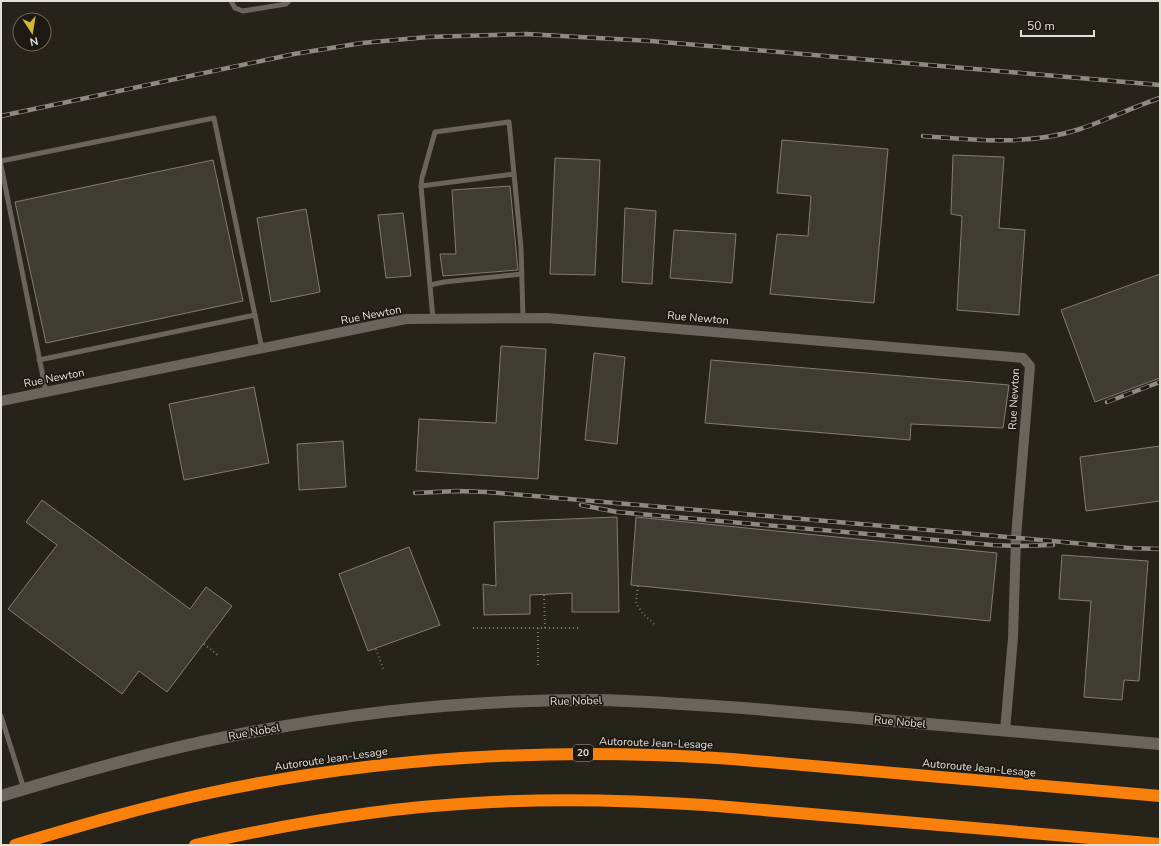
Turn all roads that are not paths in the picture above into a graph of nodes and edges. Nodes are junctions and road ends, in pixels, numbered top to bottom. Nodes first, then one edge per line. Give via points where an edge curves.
1 (231, 1) edge
2 (289, 1) edge
3 (1, 161) edge
4 (1, 165) edge
5 (514, 174) junction
6 (421, 186) junction
7 (522, 274) junction
8 (430, 285) junction
9 (255, 315) junction
10 (523, 318) junction
11 (433, 319) junction
12 (262, 349) junction
13 (40, 360) junction
14 (46, 392) junction
15 (1, 401) edge
16 (1, 716) edge
17 (1005, 731) junction
18 (1160, 744) edge
19 (24, 789) junction
20 (1, 796) edge
21 (1160, 796) edge
22 (1160, 844) edge
23 (15, 845) edge
24 (195, 845) edge

1 - 2 lane via 235,8 243,11 286,4
3 - 9 lane via 214,118
4 - 13 lane
5 - 6 lane
5 - 6 lane via 509,122 435,132
5 - 7 lane
6 - 8 lane
7 - 8 lane
7 - 10 lane
8 - 11 lane
9 - 12 lane
9 - 13 lane
10 - 11 street, Rue Newton
10 - 17 street, Rue Newton via 1023,358 1030,366 1016,537 1013,638
11 - 12 street, Rue Newton via 406,319
12 - 14 street, Rue Newton
13 - 14 lane
14 - 15 street, Rue Newton
16 - 19 lane
17 - 18 street, Rue Nobel
17 - 19 street, Rue Nobel via 677,703 585,700 488,704 382,712 261,730 156,752
19 - 20 street, Rue Nobel
21 - 23 highway, Autoroute Jean-Lesage / 20 via 747,760 600,753 491,755 363,766 236,787 147,807
22 - 24 highway via 705,805 573,800 424,806 269,829

